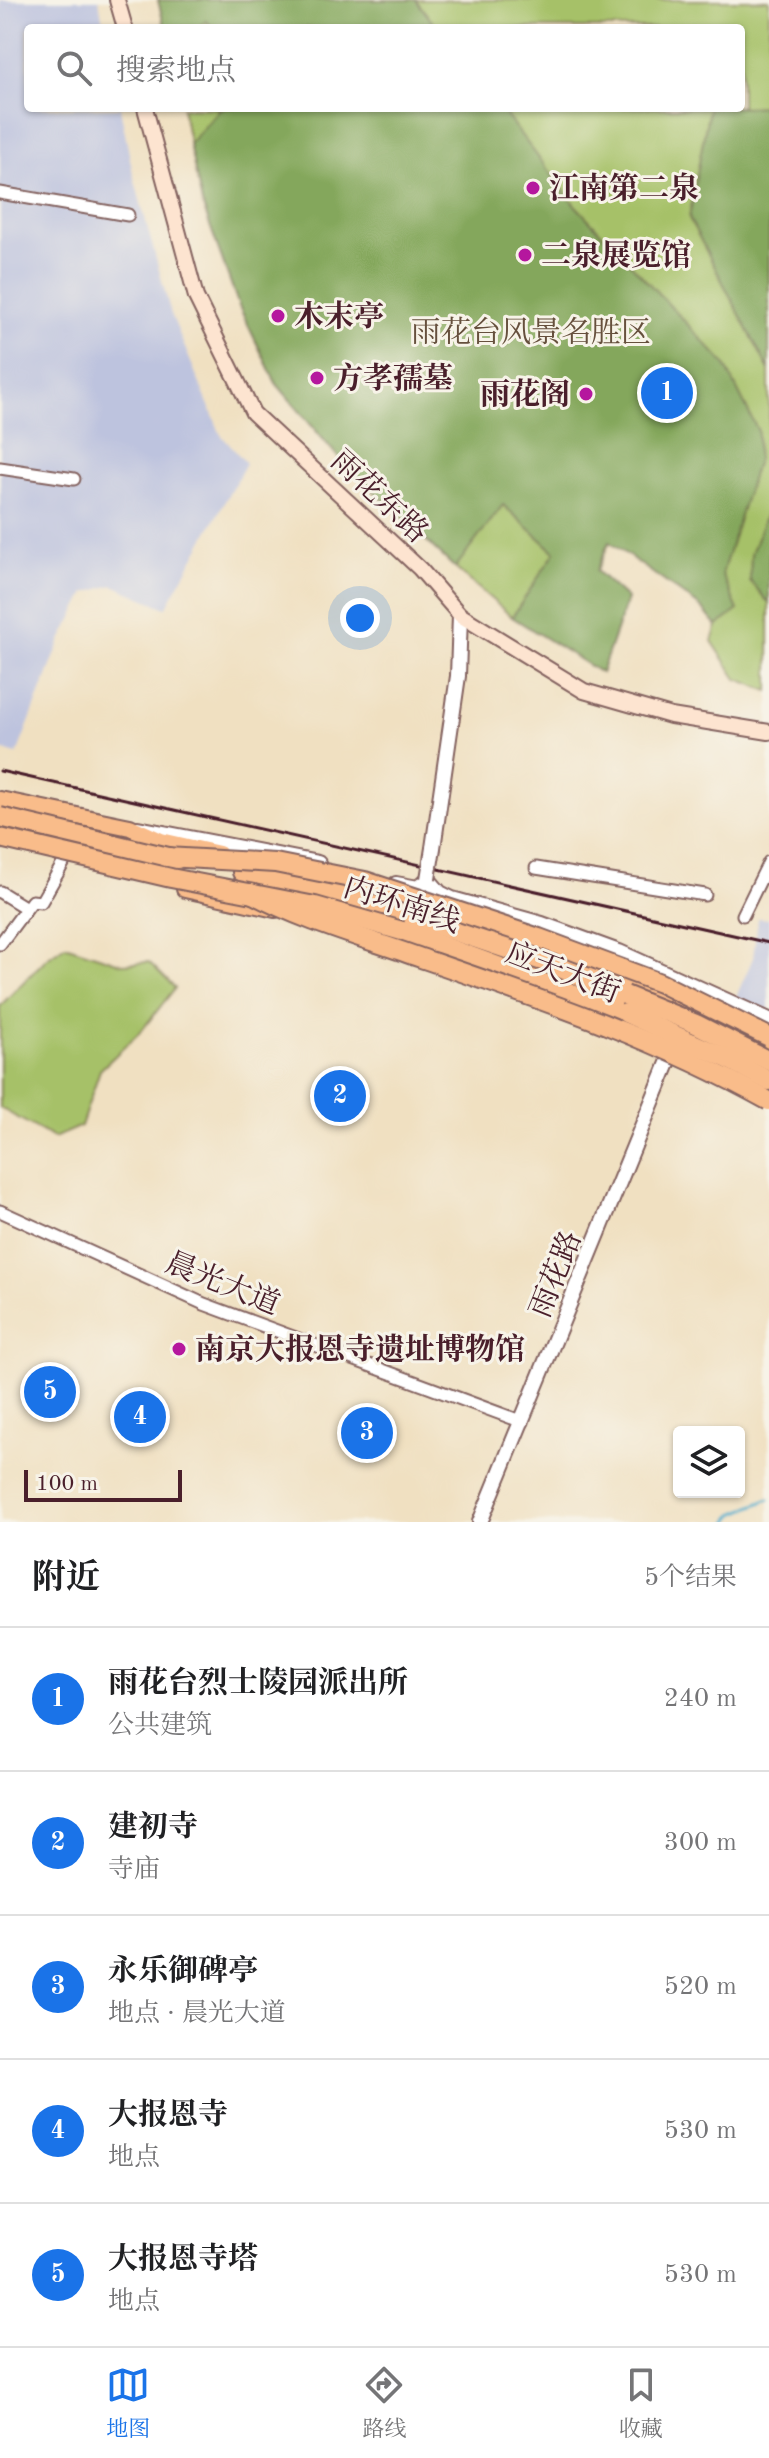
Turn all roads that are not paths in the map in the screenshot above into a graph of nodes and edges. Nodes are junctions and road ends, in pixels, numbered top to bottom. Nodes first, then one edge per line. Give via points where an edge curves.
1 (117, 0) edge
2 (124, 24) edge
3 (146, 112) edge
4 (0, 193) edge
5 (128, 215) dead end
6 (0, 468) edge
7 (74, 479) dead end
8 (460, 615) junction
9 (769, 732) edge
10 (0, 800) edge
11 (73, 815) junction
12 (0, 817) edge
13 (130, 827) junction
14 (0, 838) edge
15 (0, 847) edge
16 (166, 857) junction
17 (64, 862) junction
18 (769, 862) edge
19 (536, 868) dead end
20 (428, 879) junction
21 (0, 892) edge
22 (251, 893) junction
23 (705, 895) dead end
24 (26, 908) junction
25 (743, 915) dead end
26 (0, 944) edge
27 (698, 970) dead end
28 (697, 986) junction
29 (695, 1011) junction
30 (769, 1020) edge
31 (769, 1037) edge
32 (676, 1044) junction
33 (769, 1050) edge
34 (769, 1061) edge
35 (769, 1081) edge
36 (769, 1094) edge
37 (769, 1101) edge
38 (0, 1211) edge
39 (523, 1422) junction
40 (480, 1522) edge

1 - 2 main road
3 - 8 main road, 雨花东路 via 196,297 253,413 420,569
4 - 5 street
6 - 7 street
8 - 9 main road, 雨花东路 via 584,691 671,716
8 - 20 street, bridge via 458,676
10 - 11 main road, 应天大街
11 - 13 main road, 应天大街
11 - 17 main road
12 - 16 highway, 内环南线, bridge
13 - 20 street, 应天大街 via 295,858 403,886 418,888
13 - 29 main road, 应天大街 via 161,841 423,909 651,989
14 - 22 highway, 内环南线, bridge
15 - 17 main road, 应天大街
16 - 31 highway, bridge via 275,863 365,881 660,983
16 - 34 highway, 内环南线, bridge via 347,896 457,930 696,1024
17 - 24 street via 41,902 32,901
17 - 32 main road, 应天大街 via 338,923 525,985
18 - 25 street
19 - 23 street
20 - 28 street via 452,899 555,929
21 - 24 street
22 - 35 highway, 内环南线, bridge via 402,931 519,973 626,1013
22 - 37 highway, bridge via 323,927 528,995 681,1054
24 - 26 street
27 - 28 street
28 - 29 street
28 - 30 street
29 - 32 street, 雨花路
29 - 33 main road, 应天大街
32 - 36 main road, 应天大街
32 - 39 street, 雨花路
38 - 39 street, 晨光大道 via 204,1304
39 - 40 street, 雨花路

